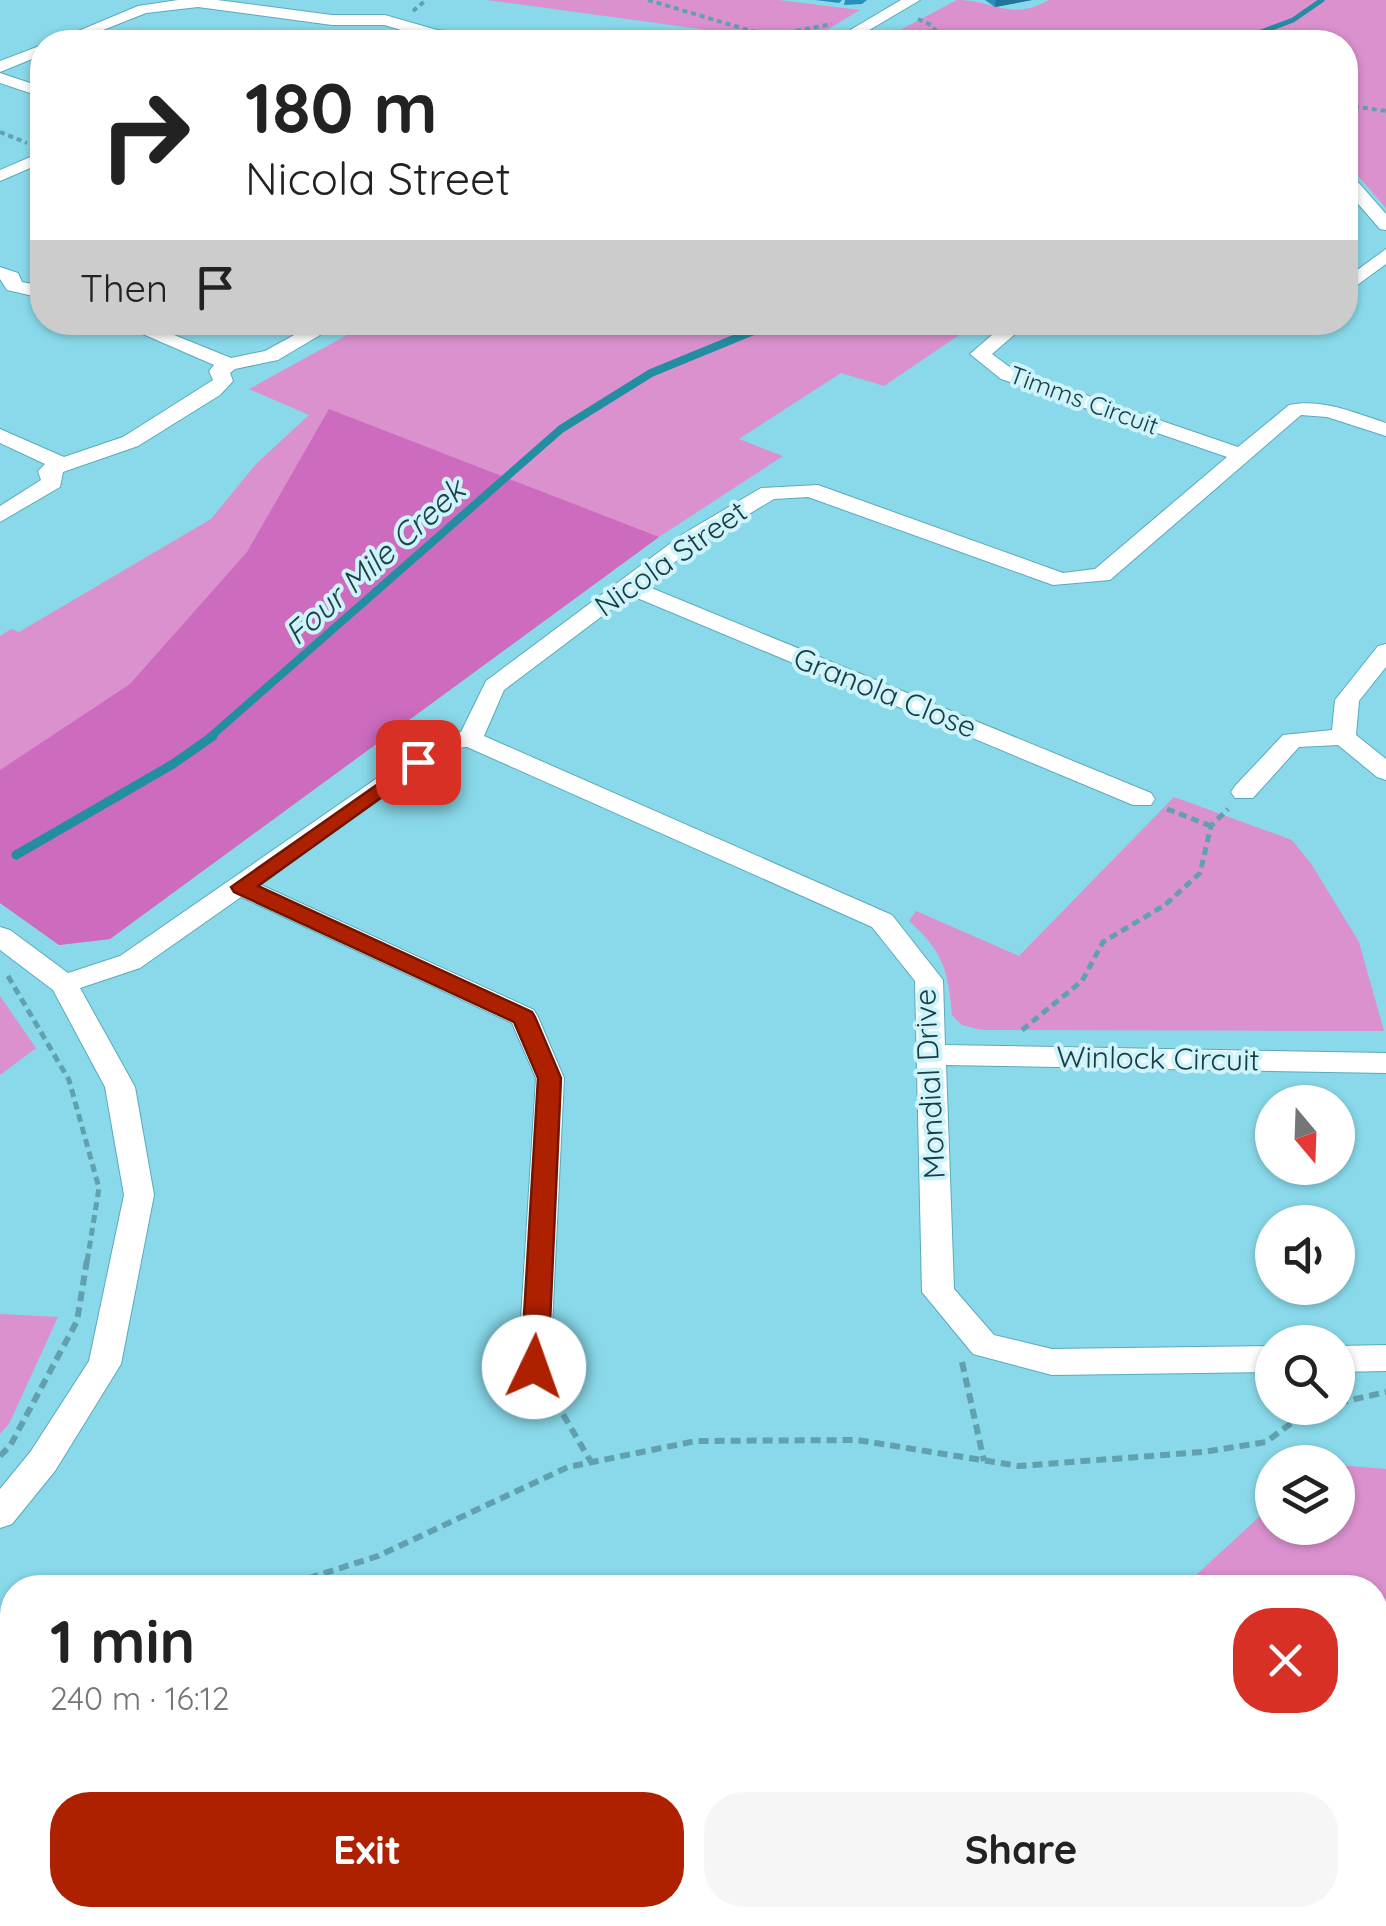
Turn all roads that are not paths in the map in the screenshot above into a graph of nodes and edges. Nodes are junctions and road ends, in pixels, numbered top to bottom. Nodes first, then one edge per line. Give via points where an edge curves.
1 (912, 0) edge
2 (402, 7) dead end
3 (386, 20) junction
4 (90, 30) edge
5 (419, 30) edge
6 (860, 30) edge
7 (30, 55) edge
8 (0, 68) edge
9 (0, 78) edge
10 (30, 88) edge
11 (30, 158) edge
12 (0, 176) edge
13 (1358, 193) edge
14 (1386, 225) edge
15 (1386, 255) edge
16 (0, 273) edge
17 (1358, 278) edge
18 (30, 289) edge
19 (156, 335) edge
20 (309, 335) edge
21 (1004, 335) edge
22 (229, 364) junction
23 (1386, 430) edge
24 (0, 436) edge
25 (1240, 455) junction
26 (60, 463) junction
27 (0, 515) edge
28 (628, 588) junction
29 (1386, 651) edge
30 (1344, 737) junction
31 (470, 739) junction
32 (1386, 772) edge
33 (1244, 792) road end
34 (1142, 799) road end
35 (242, 887) junction
36 (0, 936) edge
37 (64, 984) junction
38 (931, 1054) junction
39 (1386, 1063) edge
40 (1355, 1358) edge
41 (1386, 1358) edge
42 (1255, 1359) edge
43 (534, 1367) road end
44 (0, 1514) edge

1 - 6 street
2 - 3 street
3 - 4 street via 184,2 143,9
3 - 5 street
7 - 8 street
9 - 10 street
11 - 12 street
13 - 14 street
15 - 17 street
16 - 18 street
19 - 22 street
20 - 22 street via 271,356
21 - 25 street, Timms Circuit via 980,354 1008,376
22 - 26 street via 213,391 125,444
23 - 25 street, Nicola Street via 1328,411 1296,409
24 - 26 street
25 - 28 street, Nicola Street via 1102,575 1061,580 810,490 769,493 691,539
26 - 27 street via 40,493
28 - 31 street, Nicola Street via 494,686
28 - 34 street, Granola Close
29 - 30 street via 1347,700
30 - 32 street
30 - 33 street via 1292,740
31 - 35 street via 447,741
31 - 38 street, Mondial Drive via 882,920 929,980
35 - 37 street via 130,962
35 - 43 street via 524,1017 550,1078
36 - 37 street
37 - 44 street via 120,1086 138,1194 105,1364 43,1462
38 - 39 street, Winlock Circuit
38 - 42 street, Mondial Drive via 938,1292 984,1345 1052,1362
40 - 41 street

